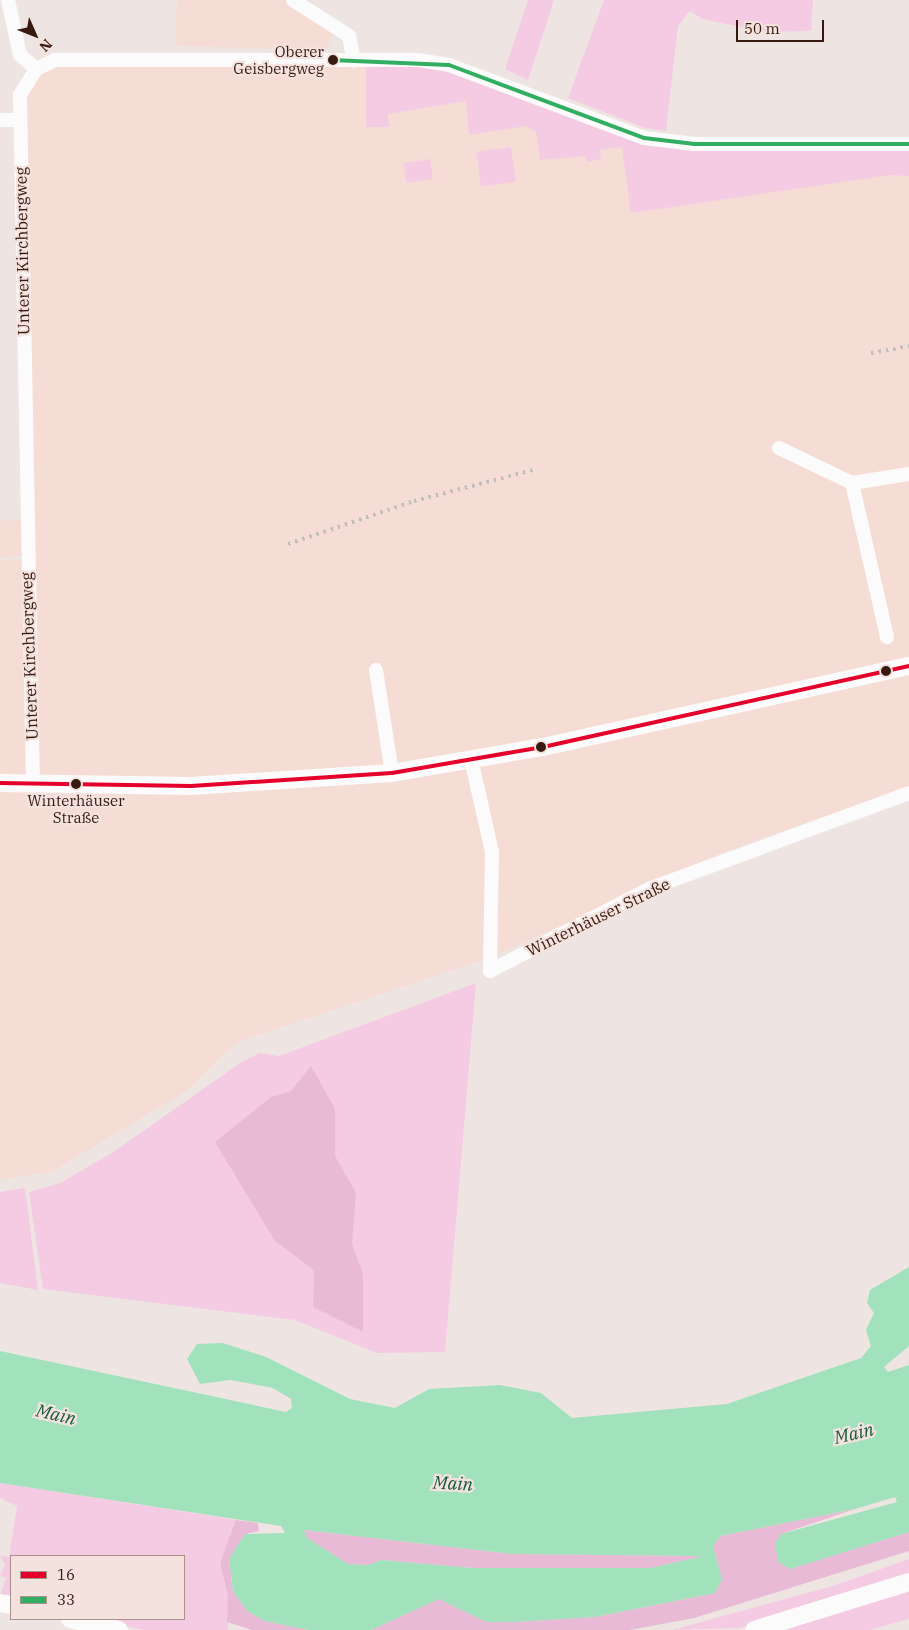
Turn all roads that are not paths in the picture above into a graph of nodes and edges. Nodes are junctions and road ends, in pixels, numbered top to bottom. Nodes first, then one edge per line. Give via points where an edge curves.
1 (8, 0) edge
2 (292, 0) edge
3 (354, 61) junction
4 (36, 69) junction
5 (0, 120) edge
6 (20, 120) junction
7 (909, 144) edge
8 (779, 448) dead end
9 (909, 474) edge
10 (852, 483) junction
11 (887, 637) dead end
12 (909, 666) edge
13 (376, 670) dead end
14 (471, 759) junction
15 (392, 773) junction
16 (0, 783) edge
17 (33, 786) junction
18 (909, 793) edge
19 (909, 1582) edge
20 (74, 1620) edge
21 (118, 1630) edge
22 (754, 1630) edge

1 - 4 street via 20,55
2 - 3 street via 350,36
3 - 4 street via 55,60
3 - 7 street via 449,65 644,138 695,144
4 - 6 street, Unterer Kirchbergweg via 20,95
5 - 6 street
6 - 17 street, Unterer Kirchbergweg
8 - 10 street
9 - 10 street
10 - 11 street
12 - 14 main road
13 - 15 street
14 - 15 main road
14 - 18 street, Winterhäuser Straße via 492,852 490,971 651,888
15 - 17 main road via 191,786
16 - 17 main road
19 - 22 main road
20 - 21 main road

